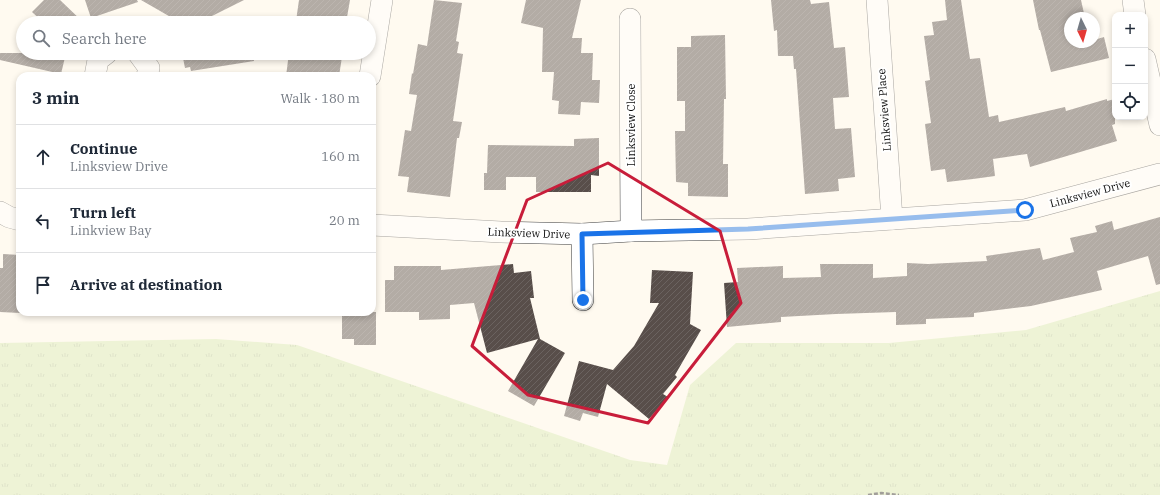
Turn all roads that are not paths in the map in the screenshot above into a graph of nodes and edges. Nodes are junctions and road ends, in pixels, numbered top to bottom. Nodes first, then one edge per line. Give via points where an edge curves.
1 (382, 0) edge
2 (877, 0) edge
3 (1133, 0) edge
4 (1135, 12) edge
5 (630, 18) dead end
6 (376, 38) edge
7 (98, 60) edge
8 (143, 60) edge
9 (373, 60) edge
10 (96, 72) edge
11 (148, 72) edge
12 (371, 72) edge
13 (1148, 72) edge
14 (1160, 125) edge
15 (1160, 174) edge
16 (0, 212) edge
17 (16, 219) edge
18 (892, 219) junction
19 (376, 225) edge
20 (631, 231) junction
21 (582, 234) junction
22 (583, 300) dead end

1 - 6 street
2 - 18 street, Linksview Place
3 - 4 street
5 - 20 street, Linksview Close
7 - 10 street
8 - 11 street via 149,68
9 - 12 street
13 - 14 street
15 - 18 street, Linksview Drive via 1025,210
16 - 17 street
18 - 20 street, Linksview Drive via 748,229
19 - 21 street, Linksview Drive
20 - 21 street, Linksview Drive
21 - 22 street

